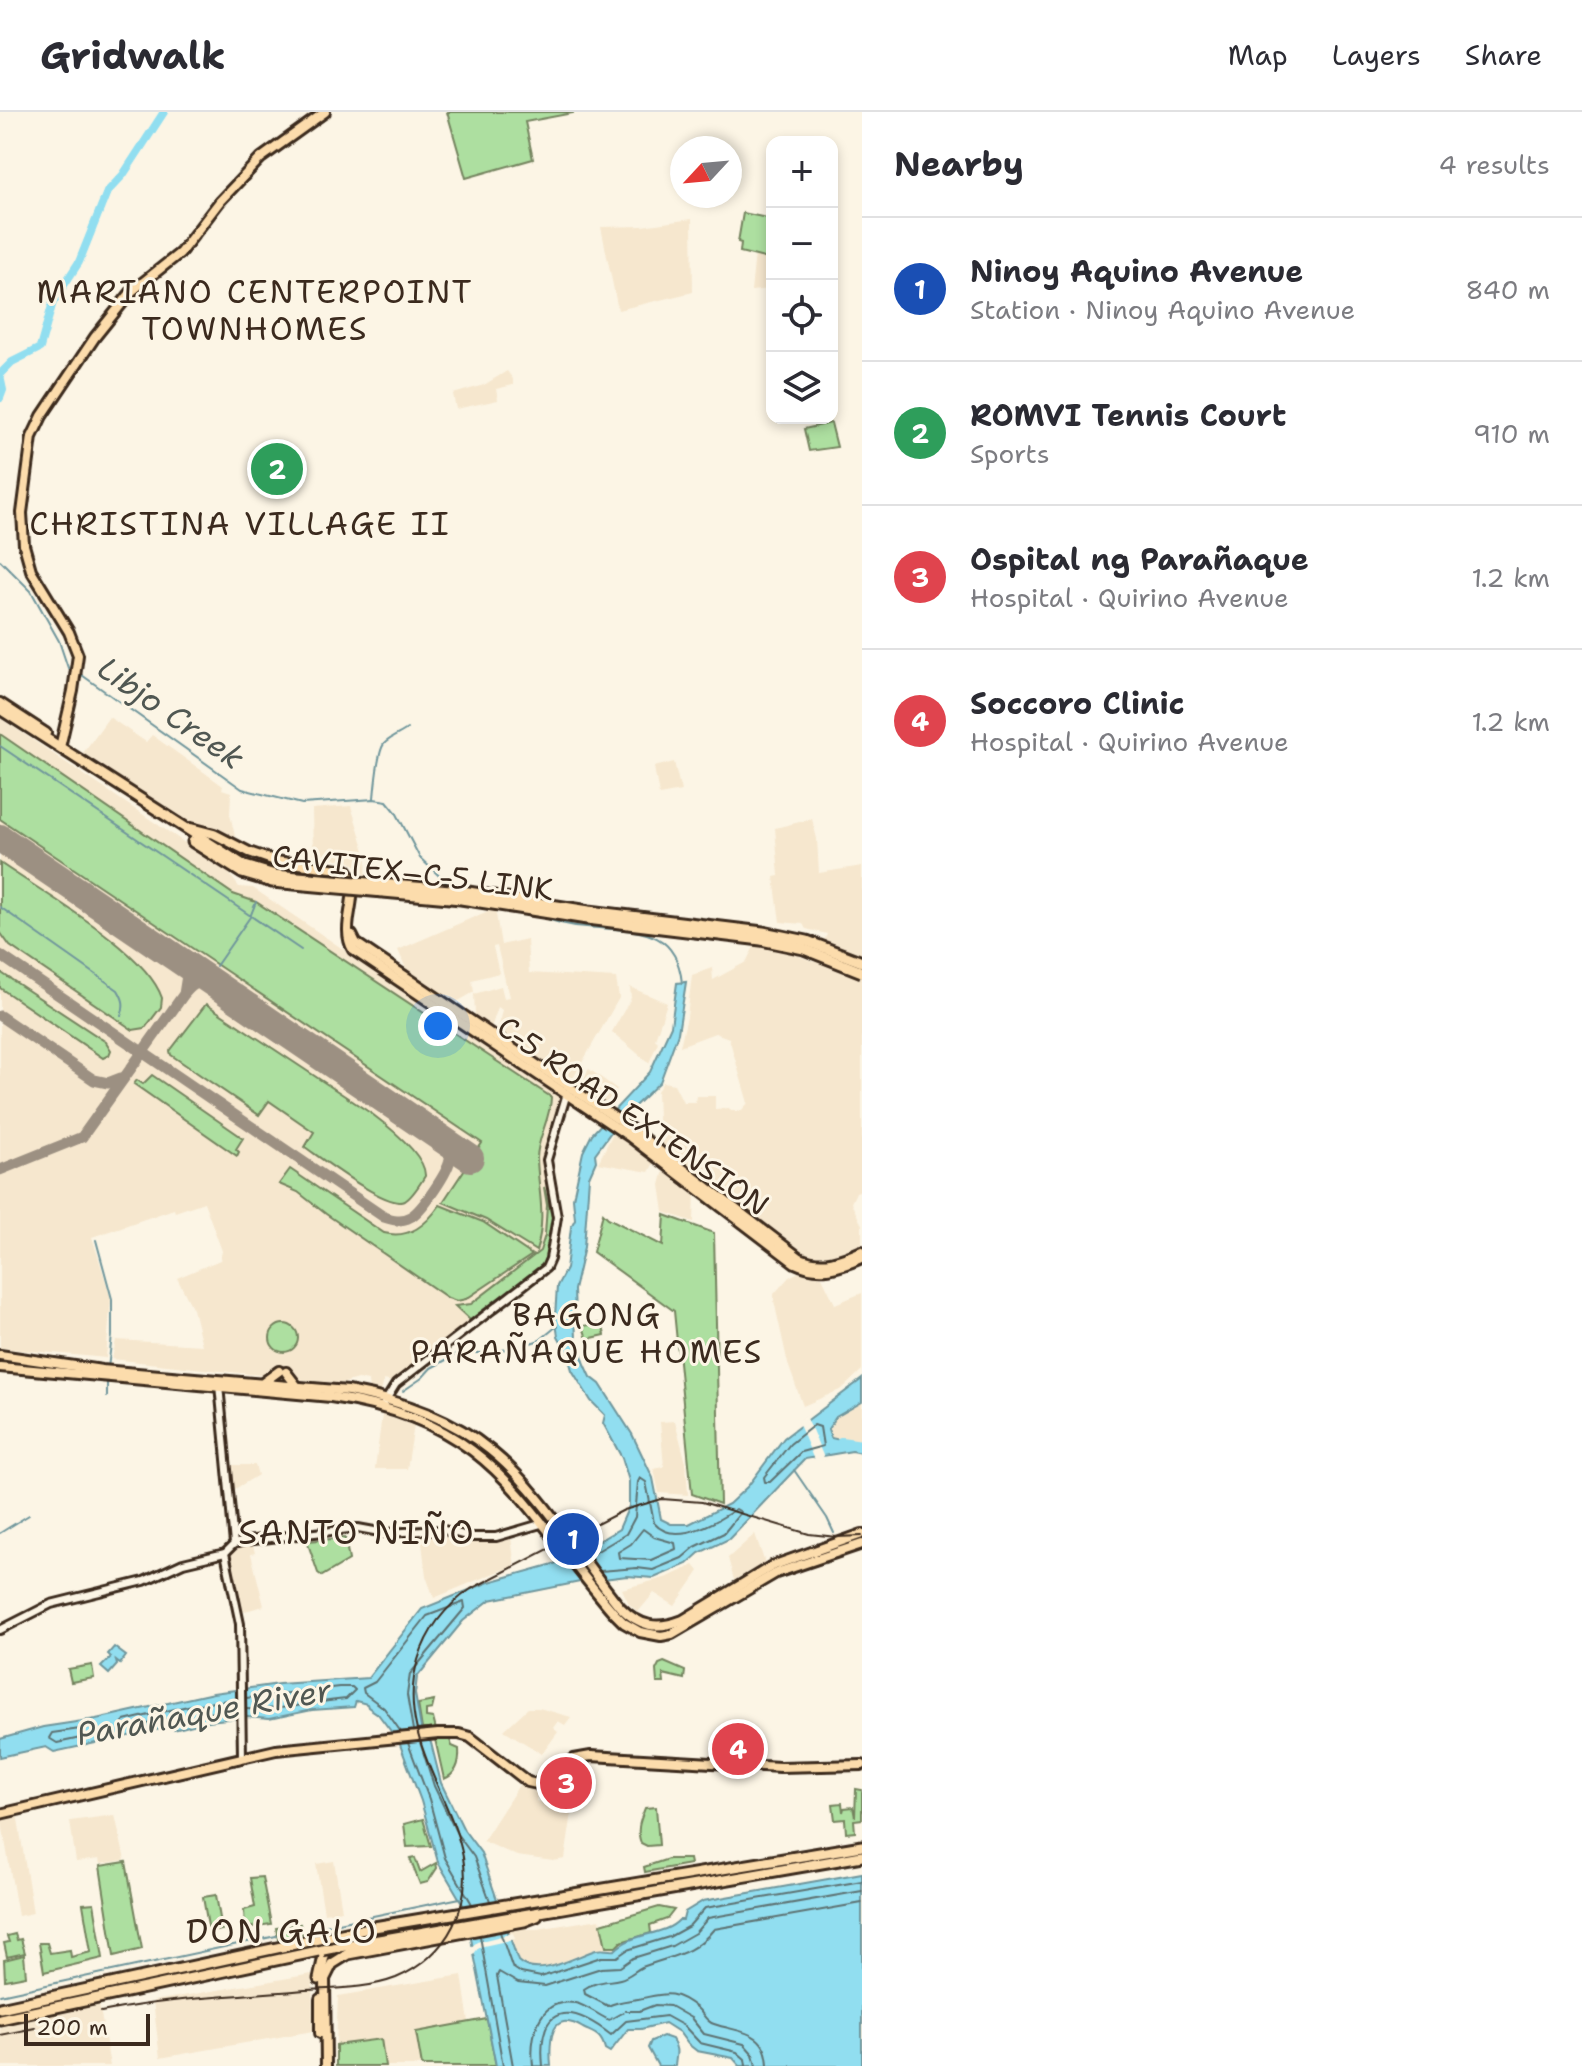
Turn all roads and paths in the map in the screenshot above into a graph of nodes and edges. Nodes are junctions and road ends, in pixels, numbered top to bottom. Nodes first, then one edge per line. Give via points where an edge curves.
1 (325, 112) edge
2 (0, 709) edge
3 (61, 743) junction
4 (243, 870) junction
5 (862, 962) edge
6 (862, 972) edge
7 (568, 1092) junction
8 (860, 1256) edge
9 (0, 1355) edge
10 (0, 1367) edge
11 (102, 1373) junction
12 (219, 1383) junction
13 (261, 1383) junction
14 (297, 1386) junction
15 (387, 1403) junction
16 (506, 1472) junction
17 (544, 1523) junction
18 (862, 1534) edge
19 (234, 1544) junction
20 (862, 1544) edge
21 (573, 1552) junction
22 (225, 1553) junction
23 (693, 1619) junction
24 (0, 1630) edge
25 (242, 1756) junction
26 (862, 1765) edge
27 (0, 1814) edge
28 (862, 1846) edge
29 (862, 1856) edge
30 (460, 1914) junction
31 (517, 1914) junction
32 (462, 1928) junction
33 (329, 1949) junction
34 (322, 1979) junction
35 (0, 2008) edge
36 (0, 2019) edge
37 (323, 2066) edge

1 - 3 main road via 261,158 180,253 132,291 95,337 35,431 22,513 24,545 31,570 69,632 78,662
2 - 3 main road, C-5 ROAD EXTENSION
2 - 4 highway, CAVITEX–C-5 LINK
3 - 7 main road, C-5 ROAD EXTENSION via 186,826 275,861 347,870 353,950
4 - 5 highway, CAVITEX–C-5 LINK, bridge via 475,893 763,932 807,941
4 - 6 highway, CAVITEX–C-5 LINK, bridge via 272,882 474,900 746,938 804,949
7 - 8 main road, C-5 ROAD EXTENSION via 710,1191 790,1260 827,1271
7 - 15 street via 547,1160 557,1217 548,1264 400,1382
9 - 11 main road
10 - 11 main road
11 - 12 main road
12 - 13 main road
12 - 15 main road
12 - 19 street
13 - 14 main road
13 - 14 main road via 283,1372
14 - 15 main road via 348,1391
15 - 16 main road via 445,1421 489,1449
16 - 17 main road
16 - 21 main road
17 - 19 street via 496,1537 351,1528
17 - 21 main road
18 - 23 main road via 772,1566
19 - 22 street
20 - 23 main road via 776,1573
21 - 23 main road via 624,1623 650,1635 672,1634
22 - 24 street via 183,1563 144,1581 51,1604
22 - 25 street via 240,1624
25 - 26 main road via 298,1746 459,1734 537,1784 582,1756 780,1767
25 - 27 main road
28 - 31 highway
29 - 31 highway
30 - 31 highway
30 - 33 highway via 343,1939
30 - 35 highway via 332,1935
31 - 32 highway
32 - 33 highway
32 - 34 highway via 346,1954
33 - 34 highway
33 - 36 highway
34 - 37 main road

